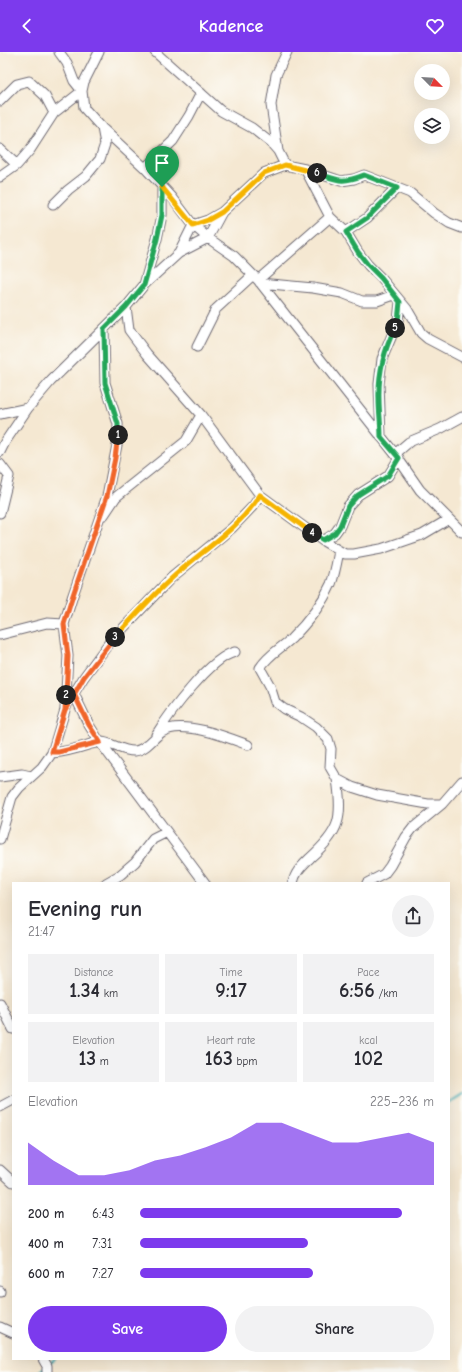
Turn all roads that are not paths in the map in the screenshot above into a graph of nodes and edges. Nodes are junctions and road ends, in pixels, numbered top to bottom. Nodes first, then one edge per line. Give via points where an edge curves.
1 (59, 52) edge
2 (99, 52) edge
3 (155, 52) edge
4 (287, 52) edge
5 (82, 91) junction
6 (202, 93) junction
7 (0, 101) edge
8 (54, 113) junction
9 (102, 128) junction
10 (0, 150) edge
11 (278, 151) junction
12 (17, 165) junction
13 (285, 165) junction
14 (145, 168) junction
15 (305, 169) junction
16 (0, 177) edge
17 (162, 187) junction
18 (397, 188) junction
19 (53, 205) dead end
20 (222, 212) junction
21 (330, 216) junction
22 (193, 225) junction
23 (462, 228) edge
24 (346, 232) junction
25 (208, 238) junction
26 (179, 253) junction
27 (257, 279) junction
28 (144, 285) junction
29 (397, 298) junction
30 (126, 307) junction
31 (104, 329) junction
32 (197, 347) dead end
33 (462, 357) edge
34 (28, 408) junction
35 (0, 414) edge
36 (201, 415) junction
37 (462, 417) edge
38 (381, 437) junction
39 (0, 452) edge
40 (397, 456) junction
41 (0, 464) edge
42 (260, 495) junction
43 (0, 513) edge
44 (449, 519) junction
45 (97, 527) junction
46 (462, 532) edge
47 (323, 540) junction
48 (339, 551) junction
49 (64, 624) junction
50 (0, 635) edge
51 (235, 652) dead end
52 (74, 694) junction
53 (65, 710) junction
54 (153, 740) junction
55 (100, 742) junction
56 (248, 745) dead end
57 (52, 752) junction
58 (31, 776) junction
59 (0, 777) edge
60 (337, 779) junction
61 (462, 781) edge
62 (442, 804) junction
63 (167, 832) junction
64 (0, 839) edge
65 (108, 882) edge
66 (204, 882) edge
67 (292, 882) edge
68 (369, 882) edge
69 (0, 1003) edge
70 (12, 1027) edge
71 (12, 1101) edge
72 (0, 1107) edge
73 (0, 1170) edge
74 (12, 1181) edge
75 (0, 1328) edge
76 (12, 1333) edge
77 (44, 1360) edge
78 (47, 1372) edge

1 - 5 street
2 - 5 street
3 - 6 street
4 - 11 street via 276,75 271,105
5 - 8 street
5 - 9 street via 84,108
6 - 11 street via 221,111 252,128
6 - 14 street via 173,141
7 - 8 street via 17,84 29,81 45,96
8 - 12 street
9 - 14 street
9 - 19 street via 105,144 100,159 86,176
10 - 12 street
11 - 13 street
12 - 16 street
13 - 15 street
13 - 20 street via 264,173
14 - 17 street
15 - 18 street via 341,181 364,175
15 - 21 street
17 - 22 street
17 - 28 street via 162,215
18 - 23 street via 410,193 434,214
18 - 24 street via 367,218
20 - 22 street
20 - 25 street
21 - 24 street
21 - 27 street
22 - 25 street
22 - 26 street
24 - 29 street via 364,261
25 - 26 street
25 - 27 street via 234,256
26 - 28 street
27 - 29 street via 342,294 362,301
27 - 32 street via 216,309
27 - 38 street
28 - 30 street
29 - 33 street via 421,333
29 - 38 street via 398,321 382,359 379,390
30 - 31 street
30 - 36 street via 129,330
31 - 34 street via 51,381
31 - 45 street via 105,383 118,424 118,440 107,496
34 - 35 street
34 - 39 street
36 - 42 street
36 - 45 street via 186,441 116,497
37 - 40 street via 409,442
38 - 40 street
40 - 44 street via 420,490
40 - 47 street via 388,476 358,495 348,506 335,533
41 - 43 street via 9,476
42 - 47 street
42 - 52 street via 232,528 172,578 109,643
44 - 46 street
44 - 48 street via 422,535 381,550 354,554
45 - 49 street
47 - 48 street
48 - 60 street via 332,583 321,602 308,620 265,659 260,668 275,702 316,727 328,739 331,749 330,766
49 - 50 street via 47,623
49 - 53 street via 68,656
51 - 54 street via 225,656 207,671 166,718
52 - 53 street
52 - 55 street
53 - 57 street
54 - 55 street via 137,751
54 - 56 street via 172,727 183,727 218,734
55 - 57 street
55 - 63 street
57 - 58 street via 42,767
58 - 59 street via 22,774
58 - 64 street via 12,797
60 - 62 street via 377,795
60 - 67 street via 341,802 339,817 332,835 300,868
61 - 62 street
62 - 68 street via 406,837 384,874
63 - 65 street via 153,839 135,862
63 - 66 street
69 - 70 street
71 - 72 street
73 - 74 street
75 - 76 street
77 - 78 street

